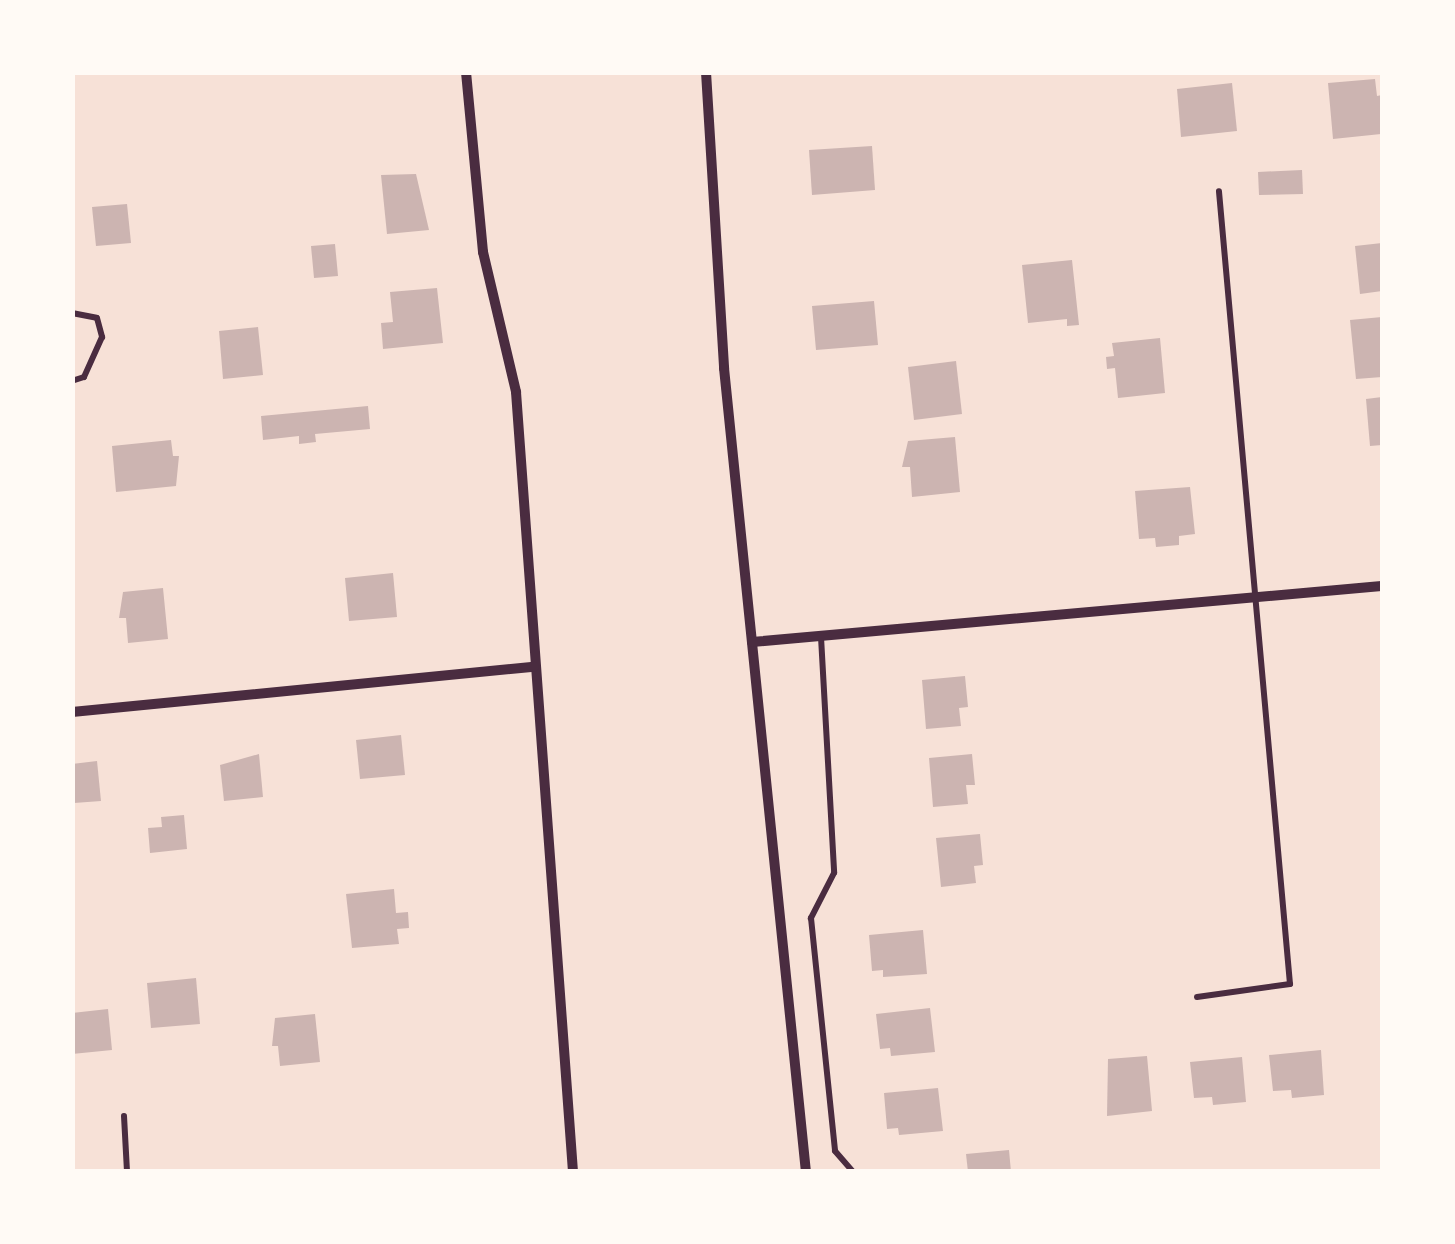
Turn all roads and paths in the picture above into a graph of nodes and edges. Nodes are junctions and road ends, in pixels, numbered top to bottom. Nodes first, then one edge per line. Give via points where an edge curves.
1 (466, 72) edge
2 (706, 72) edge
3 (1218, 191) dead end
4 (72, 313) edge
5 (72, 382) edge
6 (1382, 586) edge
7 (1255, 598) junction
8 (821, 637) junction
9 (752, 642) junction
10 (534, 667) junction
11 (72, 712) edge
12 (1197, 997) dead end
13 (124, 1116) dead end
14 (127, 1172) edge
15 (573, 1172) edge
16 (806, 1172) edge
17 (853, 1172) edge

1 - 10 street via 483,252 516,392
2 - 9 street via 724,368
3 - 7 lane
4 - 5 lane via 96,318 102,337 84,377
6 - 7 street
7 - 8 street
7 - 12 lane via 1290,984
8 - 9 street
8 - 17 lane via 834,872 811,918 835,1151
9 - 16 street
10 - 11 street
10 - 15 street
13 - 14 lane

